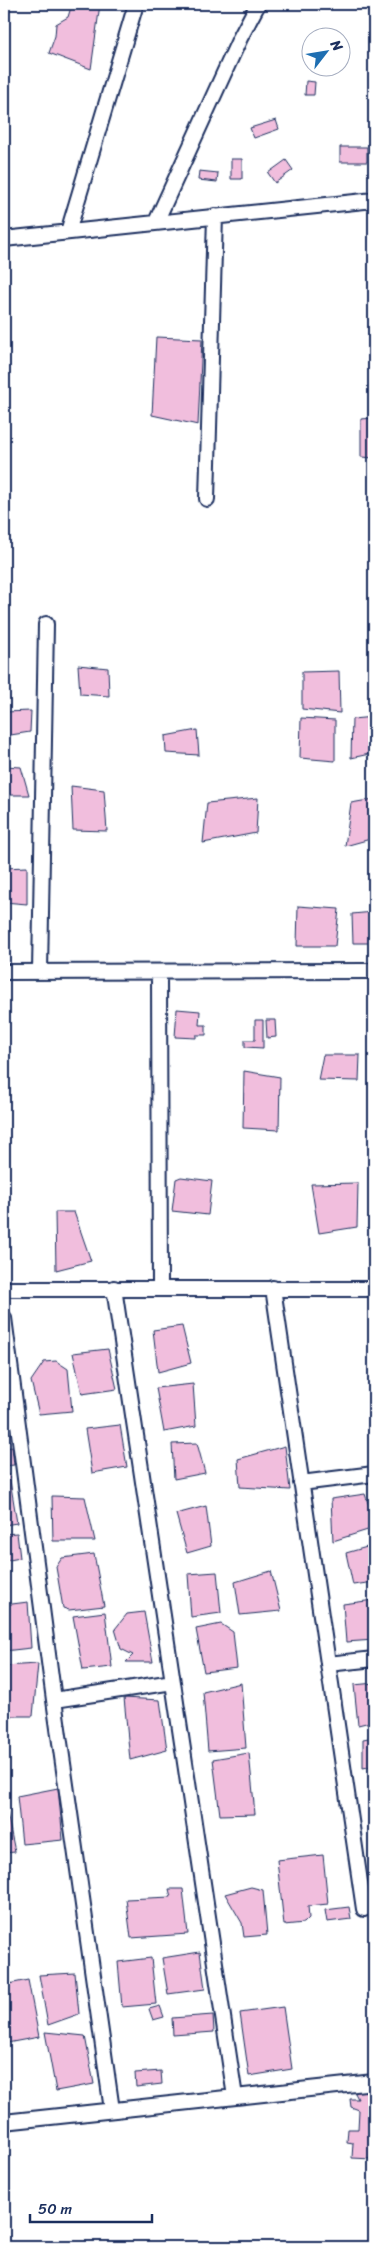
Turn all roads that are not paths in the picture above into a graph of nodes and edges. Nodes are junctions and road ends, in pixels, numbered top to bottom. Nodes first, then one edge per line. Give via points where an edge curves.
1 (136, 4) edge
2 (258, 4) edge
3 (374, 200) edge
4 (215, 216) junction
5 (156, 222) junction
6 (68, 232) junction
7 (4, 239) edge
8 (207, 499) dead end
9 (46, 624) dead end
10 (374, 971) edge
11 (4, 972) edge
12 (40, 972) junction
13 (159, 972) junction
14 (114, 1288) junction
15 (160, 1288) junction
16 (272, 1288) junction
17 (4, 1289) edge
18 (374, 1289) edge
19 (4, 1318) edge
20 (374, 1474) edge
21 (301, 1483) junction
22 (374, 1659) edge
23 (328, 1664) junction
24 (173, 1682) junction
25 (54, 1700) junction
26 (364, 1909) dead end
27 (374, 2082) edge
28 (235, 2097) junction
29 (112, 2110) junction
30 (4, 2122) edge

1 - 6 street
2 - 5 street
3 - 4 street
4 - 5 street
4 - 8 street
5 - 6 street
6 - 7 street
9 - 12 street
10 - 13 street
11 - 12 street
12 - 13 street
13 - 15 street
14 - 15 street
14 - 17 street
14 - 24 street
15 - 16 street
16 - 18 street
16 - 21 street
19 - 25 street
20 - 21 street
21 - 23 street
22 - 23 street
23 - 26 street
24 - 25 street
24 - 28 street
25 - 29 street
27 - 28 street
28 - 29 street
29 - 30 street

